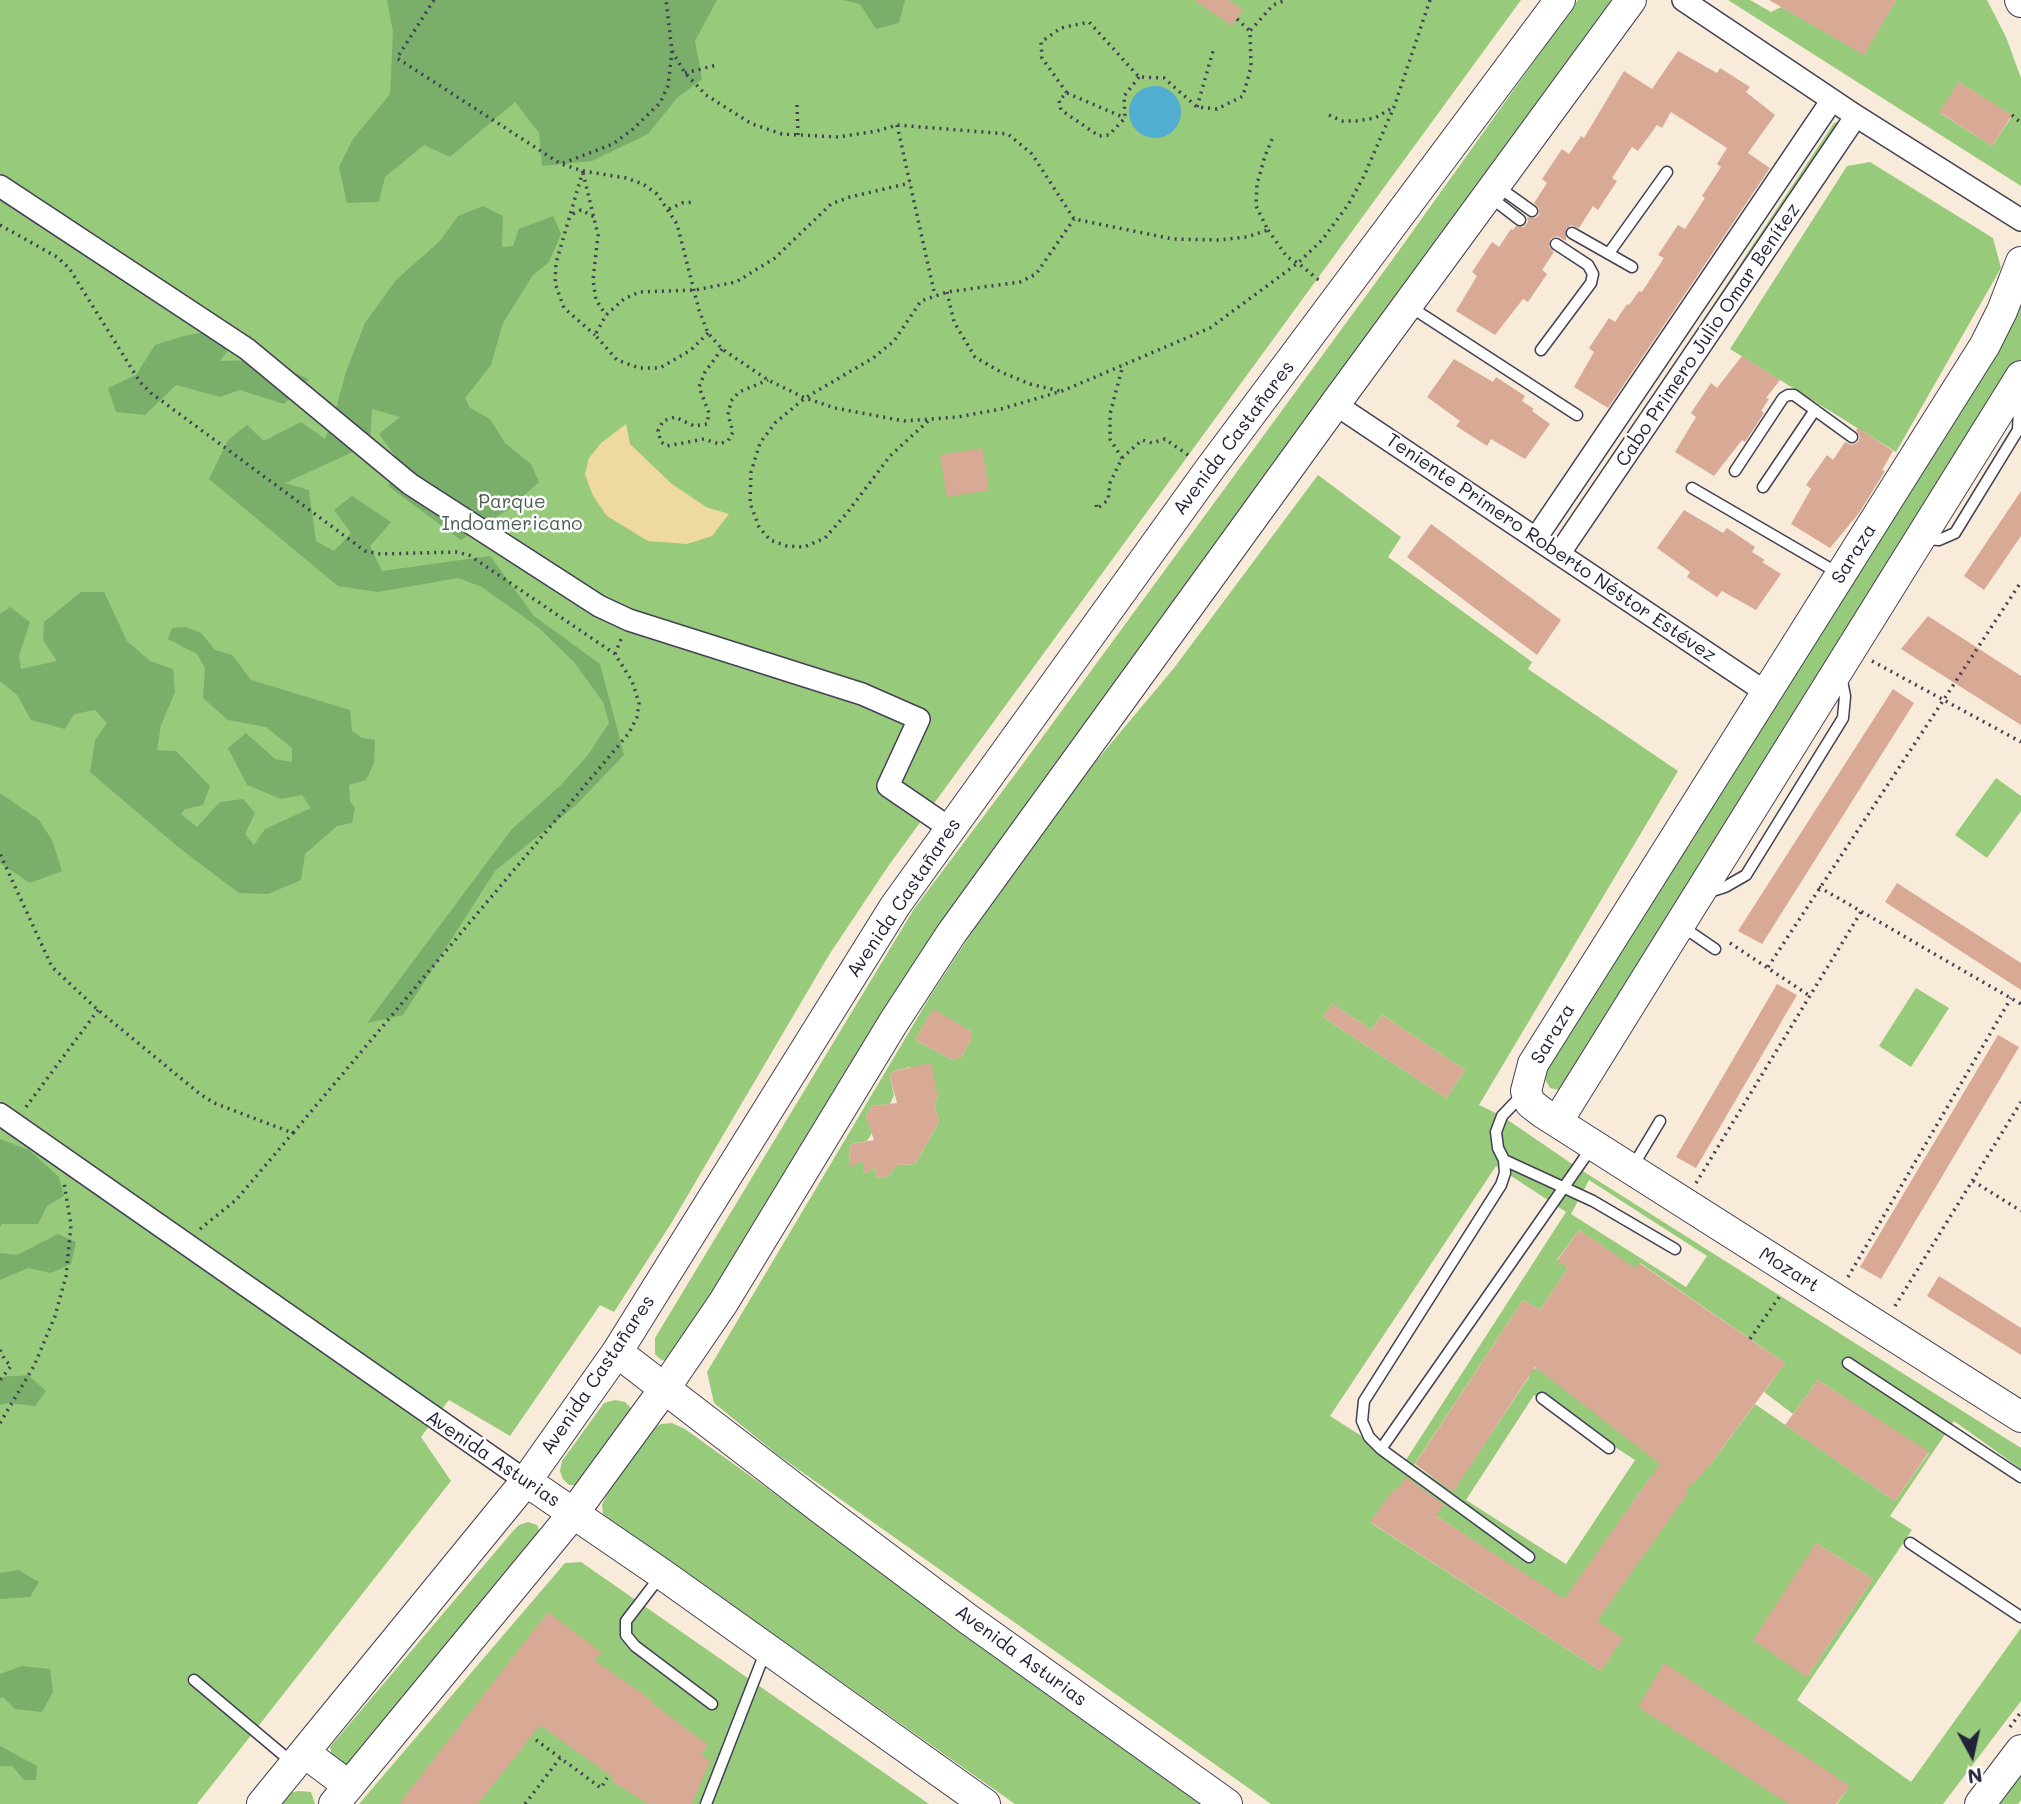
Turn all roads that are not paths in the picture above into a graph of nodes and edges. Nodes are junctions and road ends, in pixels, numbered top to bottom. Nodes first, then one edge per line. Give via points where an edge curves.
1 (1560, 0) edge
2 (1631, 0) edge
3 (1682, 0) edge
4 (1832, 100) junction
5 (1856, 116) junction
6 (1667, 172) dead end
7 (0, 186) edge
8 (1491, 190) junction
9 (1532, 211) dead end
10 (1520, 220) dead end
11 (2021, 220) edge
12 (1572, 233) dead end
13 (1556, 244) dead end
14 (1609, 253) junction
15 (2021, 262) edge
16 (1632, 267) dead end
17 (1407, 305) junction
18 (1541, 350) dead end
19 (2017, 383) edge
20 (1335, 404) junction
21 (1815, 410) junction
22 (1577, 415) dead end
23 (1852, 437) dead end
24 (1735, 471) dead end
25 (1763, 487) dead end
26 (1692, 488) dead end
27 (1536, 538) junction
28 (1559, 554) junction
29 (1842, 575) junction
30 (1767, 693) junction
31 (951, 829) junction
32 (1679, 925) junction
33 (1716, 949) dead end
34 (1530, 1077) junction
35 (7, 1119) edge
36 (1660, 1121) dead end
37 (1557, 1122) junction
38 (1594, 1144) junction
39 (1504, 1160) junction
40 (1631, 1169) junction
41 (1565, 1188) junction
42 (1675, 1249) dead end
43 (617, 1352) junction
44 (1848, 1363) dead end
45 (665, 1388) junction
46 (1542, 1398) dead end
47 (2021, 1417) edge
48 (1609, 1448) dead end
49 (1381, 1449) junction
50 (2021, 1477) edge
51 (526, 1481) junction
52 (573, 1514) junction
53 (1910, 1543) dead end
54 (1529, 1557) dead end
55 (662, 1574) junction
56 (2021, 1617) edge
57 (767, 1648) junction
58 (194, 1680) dead end
59 (712, 1704) dead end
60 (2021, 1750) edge
61 (300, 1759) junction
62 (341, 1795) edge
63 (261, 1804) edge
64 (706, 1804) edge
65 (985, 1804) edge
66 (1227, 1804) edge
67 (1980, 1804) edge

1 - 31 main road, Avenida Castañares via 1201,481
2 - 8 main road
3 - 4 street
4 - 5 street
4 - 27 street, Cabo Primero Julio Omar Benítez
5 - 11 street
5 - 28 street, Cabo Primero Julio Omar Benítez
6 - 14 lane
7 - 31 street via 247,349 410,484 599,606 629,620 862,694 919,719 888,786
8 - 9 lane
8 - 10 lane
8 - 17 main road
12 - 14 lane
13 - 18 lane via 1588,265 1593,274
14 - 16 lane
15 - 29 main road, Saraza via 1989,337 1900,470
17 - 20 main road
17 - 22 lane
19 - 32 main road
20 - 27 street, Teniente Primero Roberto Néstor Estévez
20 - 45 main road via 951,934 723,1303
21 - 23 lane
21 - 24 lane via 1788,394
21 - 25 lane
26 - 29 lane
27 - 28 street, Teniente Primero Roberto Néstor Estévez
28 - 30 street, Teniente Primero Roberto Néstor Estévez
29 - 30 main road, Saraza
30 - 34 main road, Saraza
31 - 43 main road, Avenida Castañares via 895,906
32 - 33 lane
32 - 37 main road
34 - 37 main road via 1530,1102
34 - 39 lane via 1496,1132
35 - 51 street, Avenida Asturias
36 - 40 lane
37 - 38 main road, Mozart
38 - 40 main road, Mozart
38 - 41 lane
39 - 41 lane
39 - 49 lane via 1505,1173 1497,1192 1364,1401 1362,1421
40 - 47 main road, Mozart
41 - 42 lane
41 - 49 lane
43 - 45 main road, Avenida Asturias
43 - 51 main road, Avenida Castañares
44 - 50 lane
45 - 52 main road
45 - 66 main road, Avenida Asturias via 968,1619
46 - 48 lane
49 - 54 lane
51 - 52 main road, Avenida Asturias
51 - 61 main road, Avenida Castañares
52 - 55 main road, Avenida Asturias
52 - 62 main road
53 - 56 lane
55 - 57 main road, Avenida Asturias
55 - 59 lane via 626,1621 626,1634 635,1646
57 - 64 lane
57 - 65 main road, Avenida Asturias
58 - 61 lane
60 - 67 main road
61 - 62 main road
61 - 63 main road, Avenida Castañares

